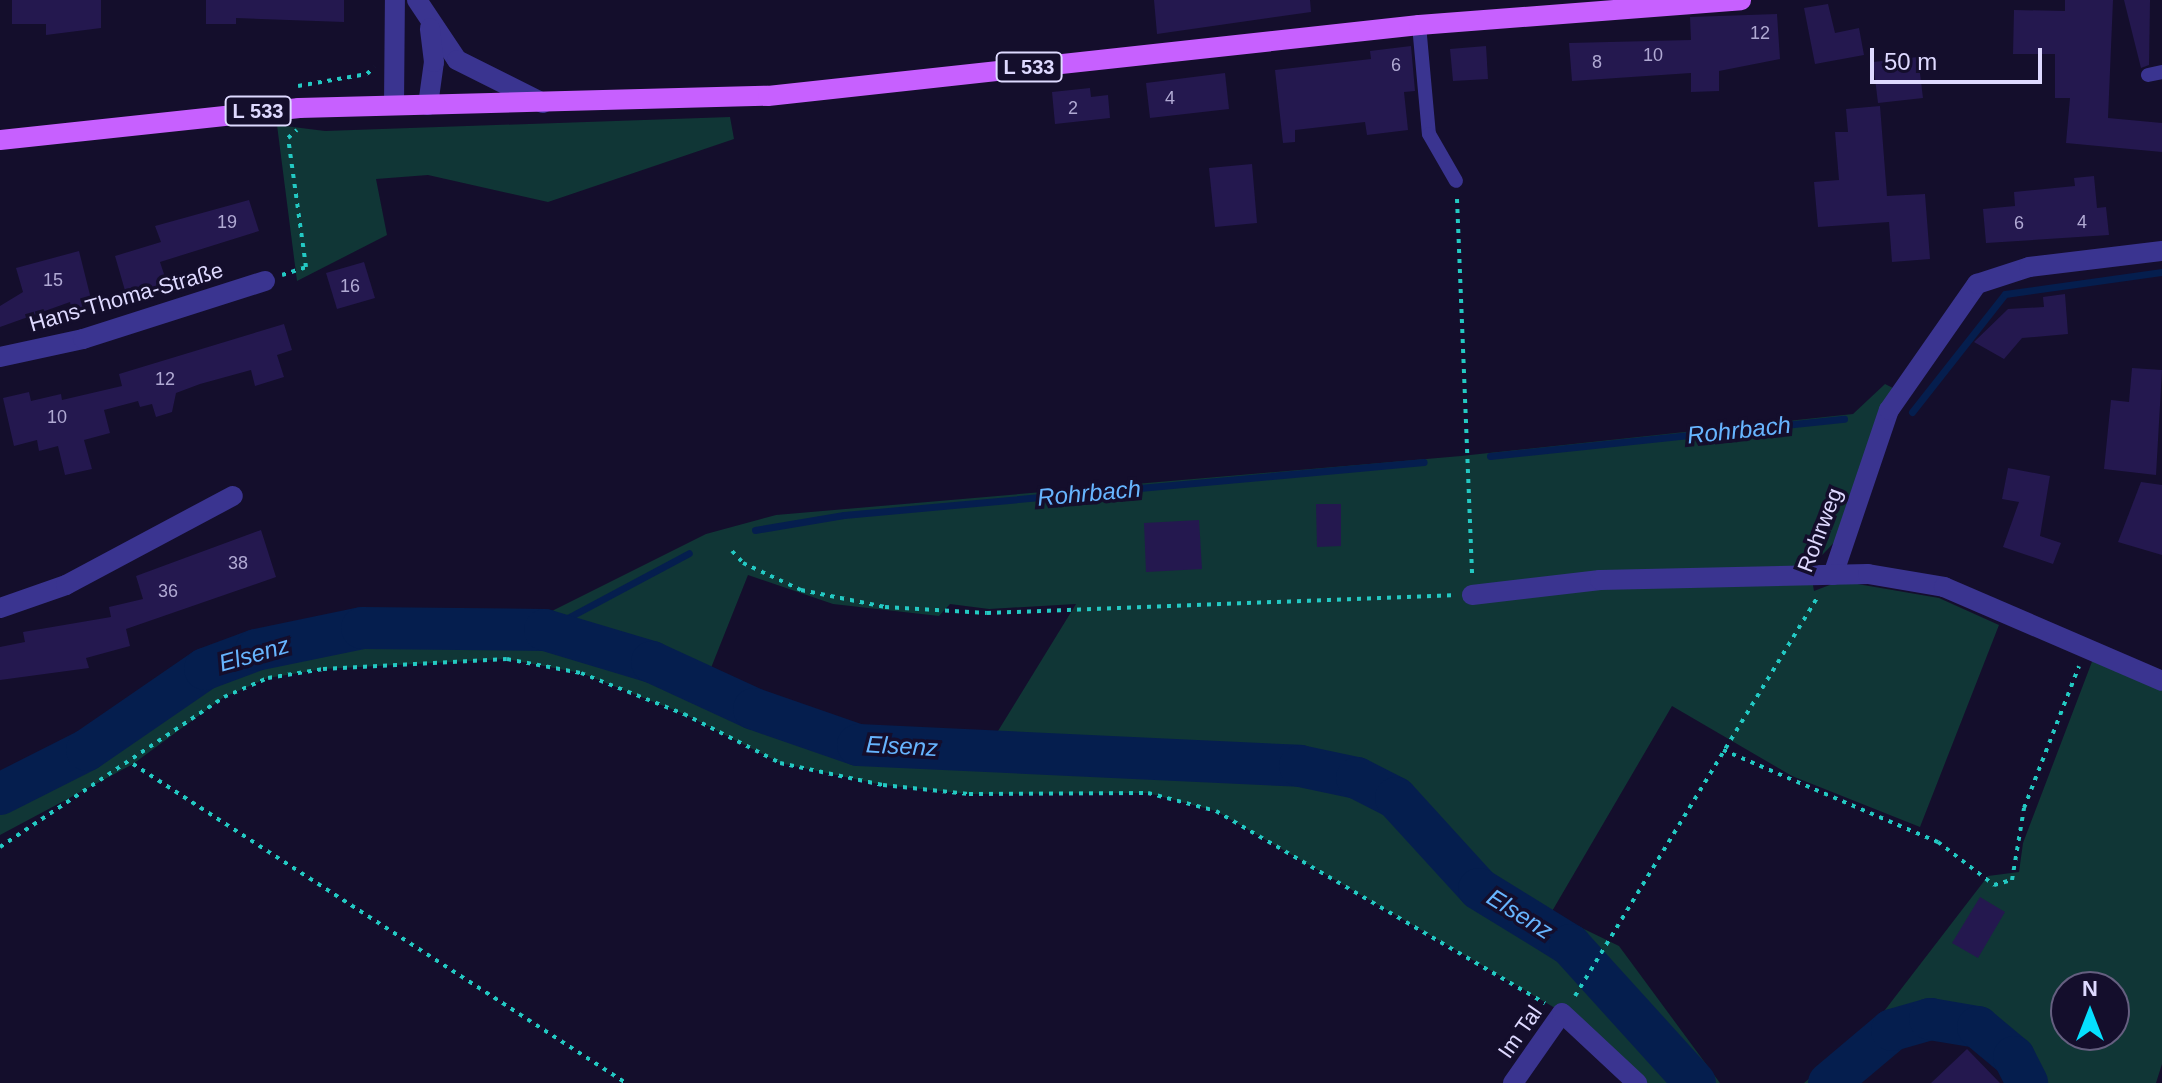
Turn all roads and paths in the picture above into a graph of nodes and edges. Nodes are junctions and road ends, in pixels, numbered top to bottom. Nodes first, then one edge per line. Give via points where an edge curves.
1 (395, 0) edge
2 (417, 0) edge
3 (1741, 0) edge
4 (1419, 25) junction
5 (430, 28) junction
6 (396, 46) junction
7 (298, 83) dead end
8 (543, 103) junction
9 (394, 105) junction
10 (428, 105) junction
11 (300, 128) dead end
12 (0, 140) edge
13 (1456, 181) joint
14 (2162, 251) edge
15 (265, 281) joint
16 (0, 357) edge
17 (233, 496) dead end
18 (732, 551) dead end
19 (1833, 575) junction
20 (1472, 595) junction
21 (0, 608) edge
22 (2086, 648) junction
23 (2162, 681) edge
24 (1723, 750) junction
25 (133, 764) junction
26 (0, 847) edge
27 (1577, 994) dead end
28 (1562, 1013) junction
29 (626, 1083) edge
30 (1513, 1083) edge
31 (1637, 1083) edge

1 - 6 street
2 - 5 street
3 - 4 main road, L 533
4 - 8 main road, L 533 via 732,98
4 - 13 lane via 1429,134
5 - 8 street via 457,60
5 - 10 street via 434,62
6 - 7 path via 367,74
6 - 9 street
8 - 10 main road, L 533
9 - 10 main road, L 533
9 - 12 main road, L 533 via 203,114
11 - 15 path via 288,138 306,267
13 - 20 path
14 - 19 street, Rohrweg via 2029,267 1977,284 1889,410
15 - 16 street, Hans-Thoma-Straße via 83,339
17 - 21 street via 66,585
18 - 20 path via 743,563 801,590 885,607 958,611
19 - 20 street via 1600,580
19 - 22 street via 1944,587
19 - 24 path, Rohrweg
22 - 23 street
22 - 24 path via 2024,808 2012,880 1994,885 1938,842
24 - 27 path, Rohrweg
25 - 26 path
25 - 28 path via 224,697 268,678 323,669 507,659 581,673 684,714 780,763 883,785 969,794 1148,793 1216,811
25 - 29 path
28 - 30 street, Im Tal
28 - 31 street, Im Tal

